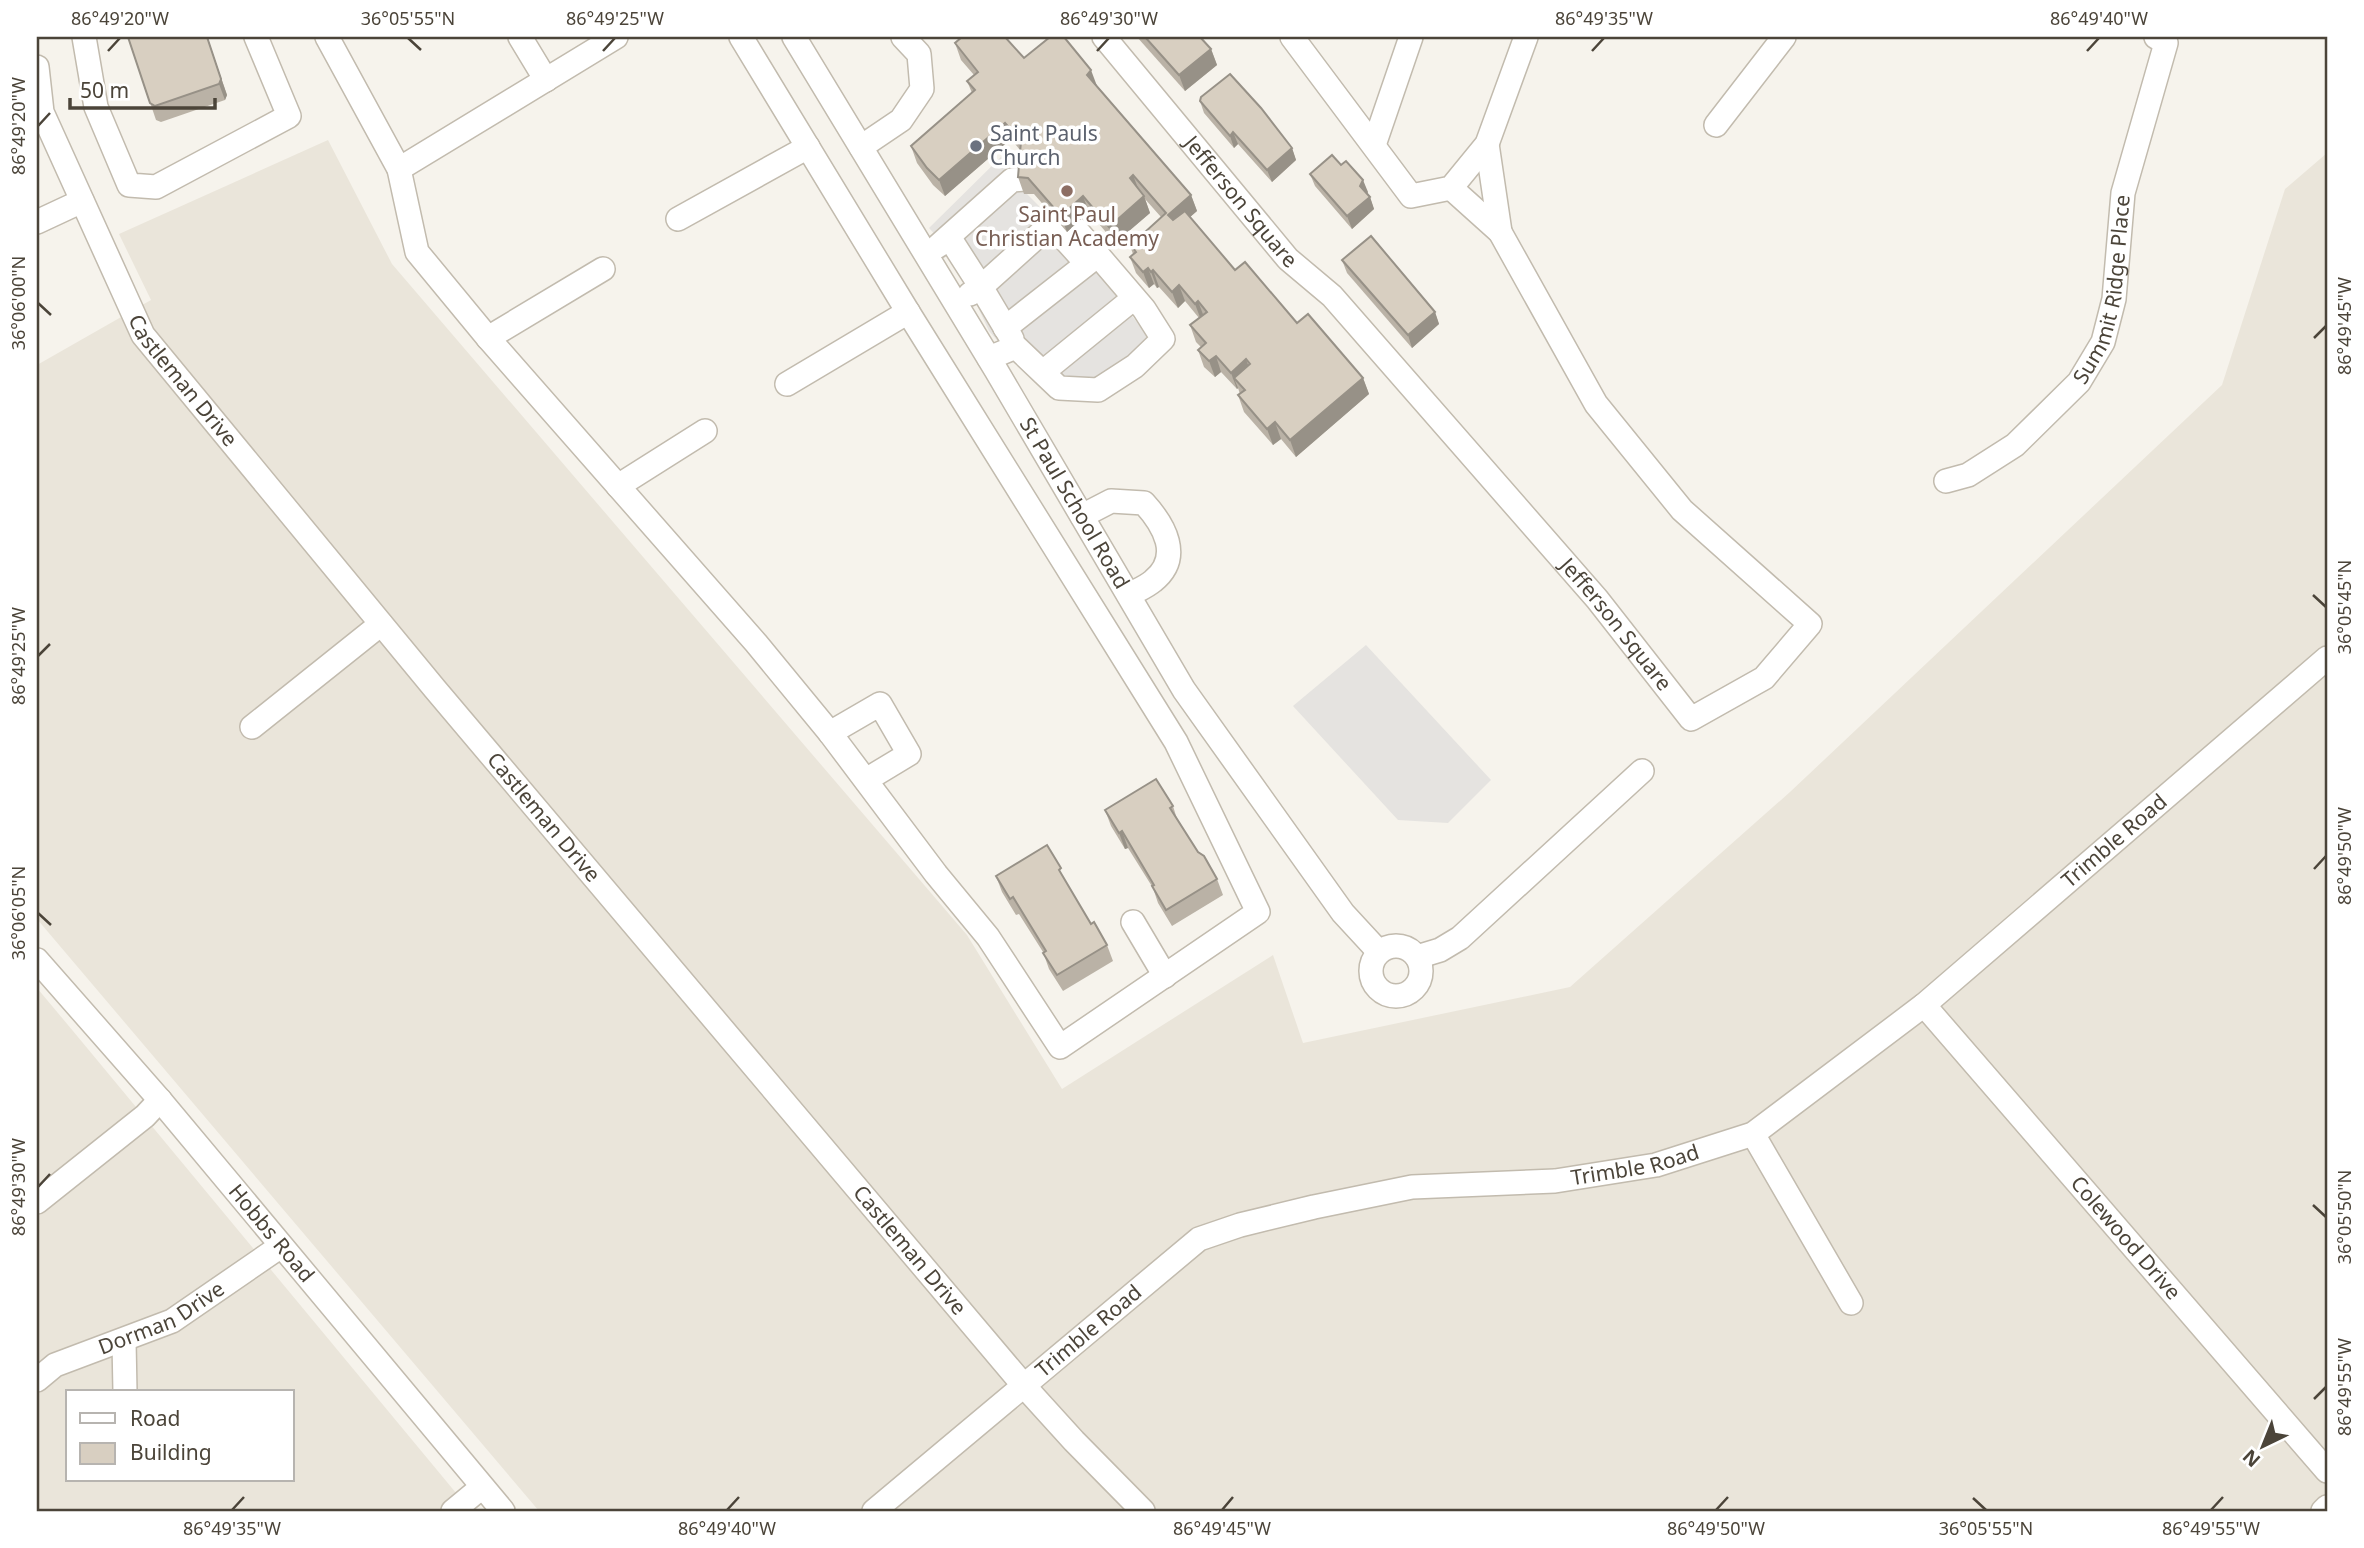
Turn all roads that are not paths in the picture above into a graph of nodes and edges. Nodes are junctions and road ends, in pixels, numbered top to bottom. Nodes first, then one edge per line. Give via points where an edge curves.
1 (84, 37) edge
2 (256, 37) edge
3 (327, 37) edge
4 (520, 37) edge
5 (616, 37) edge
6 (741, 37) edge
7 (794, 37) edge
8 (903, 37) edge
9 (1104, 37) edge
10 (1293, 37) edge
11 (1411, 37) edge
12 (1525, 37) edge
13 (1784, 37) edge
14 (2165, 39) edge
15 (37, 70) edge
16 (546, 80) junction
17 (39, 113) edge
18 (1716, 125) dead end
19 (1487, 144) junction
20 (1374, 145) junction
21 (808, 147) junction
22 (861, 147) junction
23 (399, 169) junction
24 (1025, 178) edge
25 (1451, 188) junction
26 (82, 201) junction
27 (678, 219) dead end
28 (37, 222) edge
29 (1073, 226) edge
30 (1500, 232) junction
31 (949, 237) junction
32 (927, 257) junction
33 (1093, 260) junction
34 (603, 269) dead end
35 (981, 287) junction
36 (1134, 298) junction
37 (955, 303) junction
38 (908, 312) junction
39 (488, 338) junction
40 (1011, 338) junction
41 (989, 358) junction
42 (1043, 372) junction
43 (788, 384) dead end
44 (705, 431) dead end
45 (1946, 481) dead end
46 (618, 486) junction
47 (1082, 516) junction
48 (1129, 595) junction
49 (381, 624) junction
50 (2327, 658) edge
51 (252, 727) dead end
52 (830, 733) junction
53 (1642, 771) dead end
54 (866, 780) junction
55 (1133, 922) dead end
56 (1379, 952) junction
57 (1417, 957) junction
58 (37, 960) edge
59 (1164, 976) junction
60 (1924, 1005) junction
61 (160, 1100) junction
62 (1753, 1134) junction
63 (37, 1202) edge
64 (281, 1246) junction
65 (1851, 1303) dead end
66 (124, 1341) junction
67 (37, 1380) edge
68 (1024, 1387) junction
69 (125, 1390) edge
70 (2327, 1471) edge
71 (482, 1487) junction
72 (2327, 1507) edge
73 (498, 1510) edge
74 (453, 1511) edge
75 (874, 1511) edge
76 (1143, 1511) edge
77 (2323, 1511) edge

1 - 2 street via 96,107 129,185 156,187 289,116
3 - 23 street
4 - 16 street
5 - 16 street
6 - 21 street
7 - 22 street, St Paul School Road
8 - 22 street via 919,54 922,89 901,120
9 - 30 street, Jefferson Square via 1288,259 1332,296 1597,599 1692,719 1764,678 1810,624 1682,510 1596,404
10 - 20 street
11 - 20 street
12 - 19 street, Jefferson Square
13 - 18 street
14 - 45 street, Summit Ridge Place via 2123,193 2114,299 2103,342 2078,383 2015,445 1968,474
15 - 17 street, Castleman Drive
16 - 23 street
17 - 26 street, Castleman Drive
19 - 25 street, Jefferson Square
19 - 30 street, Jefferson Square
20 - 25 street via 1411,196
21 - 27 street
21 - 38 street
22 - 32 street, St Paul School Road
23 - 39 street via 417,252
24 - 31 street via 1012,180
25 - 30 street, Jefferson Square
26 - 28 street
26 - 49 street, Castleman Drive via 143,335
29 - 33 street
31 - 32 street
31 - 35 street
32 - 37 street, St Paul School Road
33 - 35 street via 1051,224
33 - 36 street
33 - 40 street
34 - 39 street
35 - 37 street
35 - 40 street
36 - 42 street
36 - 42 street via 1163,339 1135,366 1098,390 1059,388
37 - 41 street, St Paul School Road
38 - 43 street
38 - 59 street via 1176,742 1258,912
39 - 46 street
40 - 41 street
40 - 42 street
41 - 47 street, St Paul School Road
44 - 46 street
46 - 52 street
47 - 48 street, St Paul School Road
47 - 48 street via 1111,501 1144,503 1161,522 1169,542 1166,565 1154,580
48 - 56 street, St Paul School Road via 1184,690 1343,913
49 - 51 street
49 - 68 street, Castleman Drive
50 - 60 street, Trimble Road
52 - 54 street
52 - 54 street via 880,704 909,754
53 - 57 street via 1460,938
54 - 59 street via 988,937 1060,1047
55 - 59 street
56 - 57 street via 1396,945
56 - 57 street via 1371,975 1378,988 1391,995 1406,994 1417,985 1422,971
58 - 61 street, Hobbs Road
60 - 62 street, Trimble Road
60 - 70 street, Colewood Drive
61 - 63 street
61 - 64 street, Hobbs Road
62 - 65 street
62 - 68 street, Trimble Road via 1656,1165 1555,1181 1412,1187 1240,1225 1199,1239
64 - 66 street, Dorman Drive via 172,1321
64 - 71 street, Hobbs Road
66 - 67 street, Dorman Drive via 55,1366
66 - 69 street
68 - 75 street, Trimble Road
68 - 76 street, Castleman Drive
71 - 73 street, Hobbs Road
71 - 74 street
72 - 77 street

